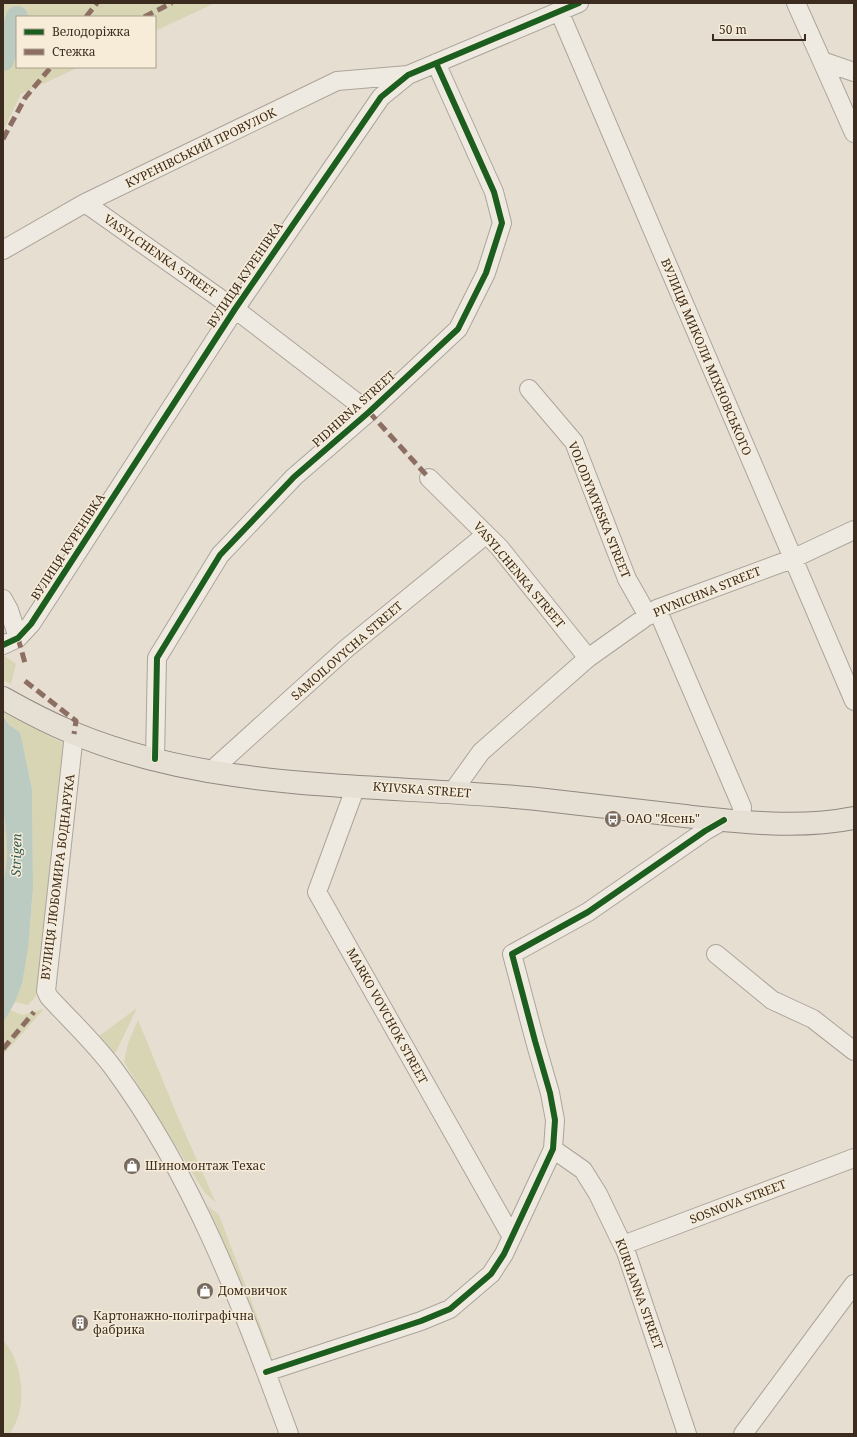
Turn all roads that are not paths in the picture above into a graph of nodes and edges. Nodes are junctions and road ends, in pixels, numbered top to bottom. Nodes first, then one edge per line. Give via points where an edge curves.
1 (579, 3) edge
2 (796, 3) edge
3 (559, 11) junction
4 (822, 61) junction
5 (436, 63) junction
6 (854, 72) edge
7 (408, 75) junction
8 (854, 133) edge
9 (85, 203) junction
10 (3, 250) edge
11 (235, 309) junction
12 (529, 389) dead end
13 (369, 412) junction
14 (429, 478) dead end
15 (854, 530) edge
16 (485, 533) junction
17 (792, 559) junction
18 (3, 600) edge
19 (653, 613) junction
20 (11, 642) edge
21 (588, 658) junction
22 (3, 698) edge
23 (854, 702) edge
24 (74, 734) junction
25 (155, 759) junction
26 (210, 771) junction
27 (356, 786) junction
28 (453, 791) junction
29 (854, 818) edge
30 (733, 820) junction
31 (716, 954) dead end
32 (854, 1051) edge
33 (554, 1149) junction
34 (854, 1158) edge
35 (512, 1237) junction
36 (623, 1245) junction
37 (854, 1284) edge
38 (266, 1372) junction
39 (289, 1434) edge
40 (687, 1434) edge
41 (743, 1434) edge

1 - 3 street, ВУЛИЦЯ КУРЕНІВКА
2 - 4 street
3 - 5 street, ВУЛИЦЯ КУРЕНІВКА
3 - 17 street, ВУЛИЦЯ МИКОЛИ МІХНОВСЬКОГО
4 - 6 street
4 - 8 street
5 - 7 street, ВУЛИЦЯ КУРЕНІВКА
5 - 13 street, PIDHIRNA STREET via 494,192 502,223 486,274 458,329
7 - 9 street, КУРЕНІВСЬКИЙ ПРОВУЛОК via 337,81
7 - 11 street, ВУЛИЦЯ КУРЕНІВКА via 380,97
9 - 10 street, КУРЕНІВСЬКИЙ ПРОВУЛОК
9 - 11 street, VASYLCHENKA STREET
11 - 13 street, VASYLCHENKA STREET
11 - 20 street, ВУЛИЦЯ КУРЕНІВКА via 31,624
12 - 19 street, VOLODYMYRSKA STREET via 574,442 628,579
13 - 25 street, PIDHIRNA STREET via 294,477 216,561 157,658
14 - 16 street, VASYLCHENKA STREET
15 - 17 street, PIVNICHNA STREET
16 - 21 street, VASYLCHENKA STREET
16 - 26 street, SAMOILOVYCHA STREET via 347,648
17 - 19 street, PIVNICHNA STREET
17 - 23 street, ВУЛИЦЯ МИКОЛИ МІХНОВСЬКОГО
18 - 20 street via 9,610
19 - 21 street, PIVNICHNA STREET
19 - 30 street, VOLODYMYRSKA STREET via 742,807
21 - 28 street, PIVNICHNA STREET via 481,752
22 - 24 main road, KYIVSKA STREET
24 - 25 main road, KYIVSKA STREET
24 - 38 street, ВУЛИЦЯ ЛЮБОМИРА БОДНАРУКА via 68,808 46,991 113,1068 170,1155 215,1244
25 - 26 main road, KYIVSKA STREET
26 - 27 main road, KYIVSKA STREET
27 - 28 main road, KYIVSKA STREET
27 - 35 street, MARKO VOVCHOK STREET via 317,892
28 - 30 main road, KYIVSKA STREET
29 - 30 main road, KYIVSKA STREET via 800,824
30 - 33 street via 704,831 588,912 512,954 550,1093 555,1120
31 - 32 street via 772,1000 813,1019
33 - 35 street
33 - 36 street, KURHANNA STREET via 583,1170
34 - 36 street, SOSNOVA STREET
35 - 38 street via 491,1274 450,1309
36 - 40 street, KURHANNA STREET
37 - 41 street
38 - 39 street, ВУЛИЦЯ ЛЮБОМИРА БОДНАРУКА

